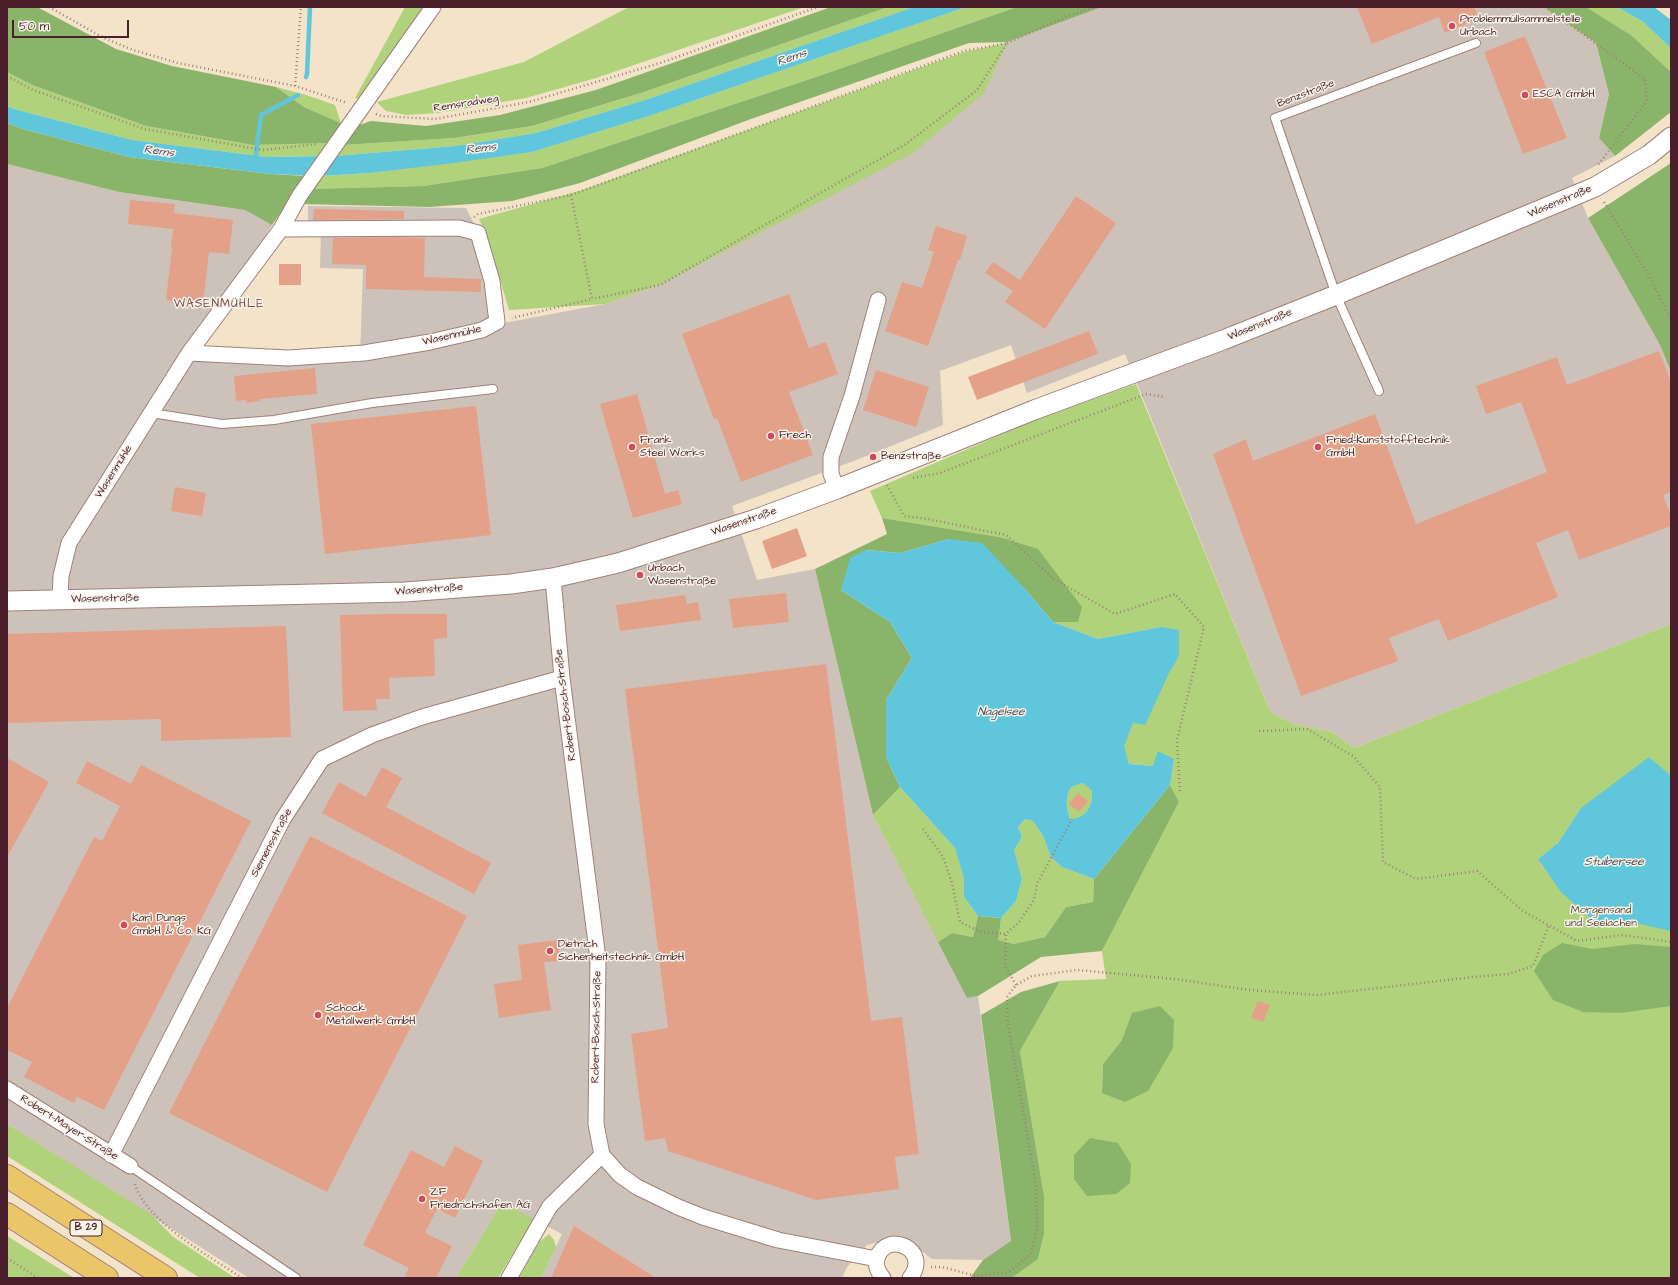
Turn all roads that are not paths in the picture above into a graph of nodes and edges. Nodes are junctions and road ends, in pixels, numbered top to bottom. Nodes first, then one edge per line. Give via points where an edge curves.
1 (433, 7) edge
2 (1476, 43) dead end
3 (1671, 137) edge
4 (281, 229) junction
5 (1336, 295) junction
6 (878, 300) dead end
7 (189, 353) junction
8 (492, 389) dead end
9 (1379, 391) dead end
10 (151, 413) junction
11 (837, 489) junction
12 (553, 578) junction
13 (60, 600) junction
14 (7, 602) edge
15 (562, 678) junction
16 (7, 1089) edge
17 (111, 1155) junction
18 (602, 1155) junction
19 (130, 1166) joint
20 (7, 1176) edge
21 (7, 1214) edge
22 (877, 1259) junction
23 (913, 1272) edge
24 (107, 1278) edge
25 (166, 1278) edge
26 (296, 1278) edge
27 (509, 1278) edge
28 (883, 1278) edge

1 - 4 street, Wasenmühle via 355,106 344,133 300,195
2 - 5 lane, Benzstraße via 1275,118
3 - 5 street, Wasenstraße via 1649,155 1595,187
4 - 7 street, Wasenmühle
4 - 7 street, Wasenmühle via 459,228 478,233 492,281 498,322 482,330 364,353 288,358
5 - 9 lane
5 - 11 street, Wasenstraße via 1034,410
6 - 11 street via 852,396 831,457 831,474
7 - 10 street, Wasenmühle
8 - 10 lane via 372,402 274,420 222,424
10 - 13 street, Wasenmühle via 69,543
11 - 12 street, Wasenstraße via 756,519 618,564
12 - 13 street, Wasenstraße via 511,584 405,592
12 - 15 street, Robert-Bosch-Straße
13 - 14 street, Wasenstraße
15 - 17 street, Siemensstraße via 422,717 372,734 322,760 283,819
15 - 18 street, Robert-Bosch-Straße via 598,959 596,1124
16 - 17 street, Robert-Mayer-Straße
17 - 19 street, Robert-Mayer-Straße
18 - 22 street via 637,1187 696,1214 778,1240
18 - 27 street via 550,1206
19 - 26 lane
20 - 25 highway, B 29
21 - 24 highway, B 29
22 - 23 street via 884,1248 897,1244 909,1248 916,1260
22 - 28 street via 878,1272

